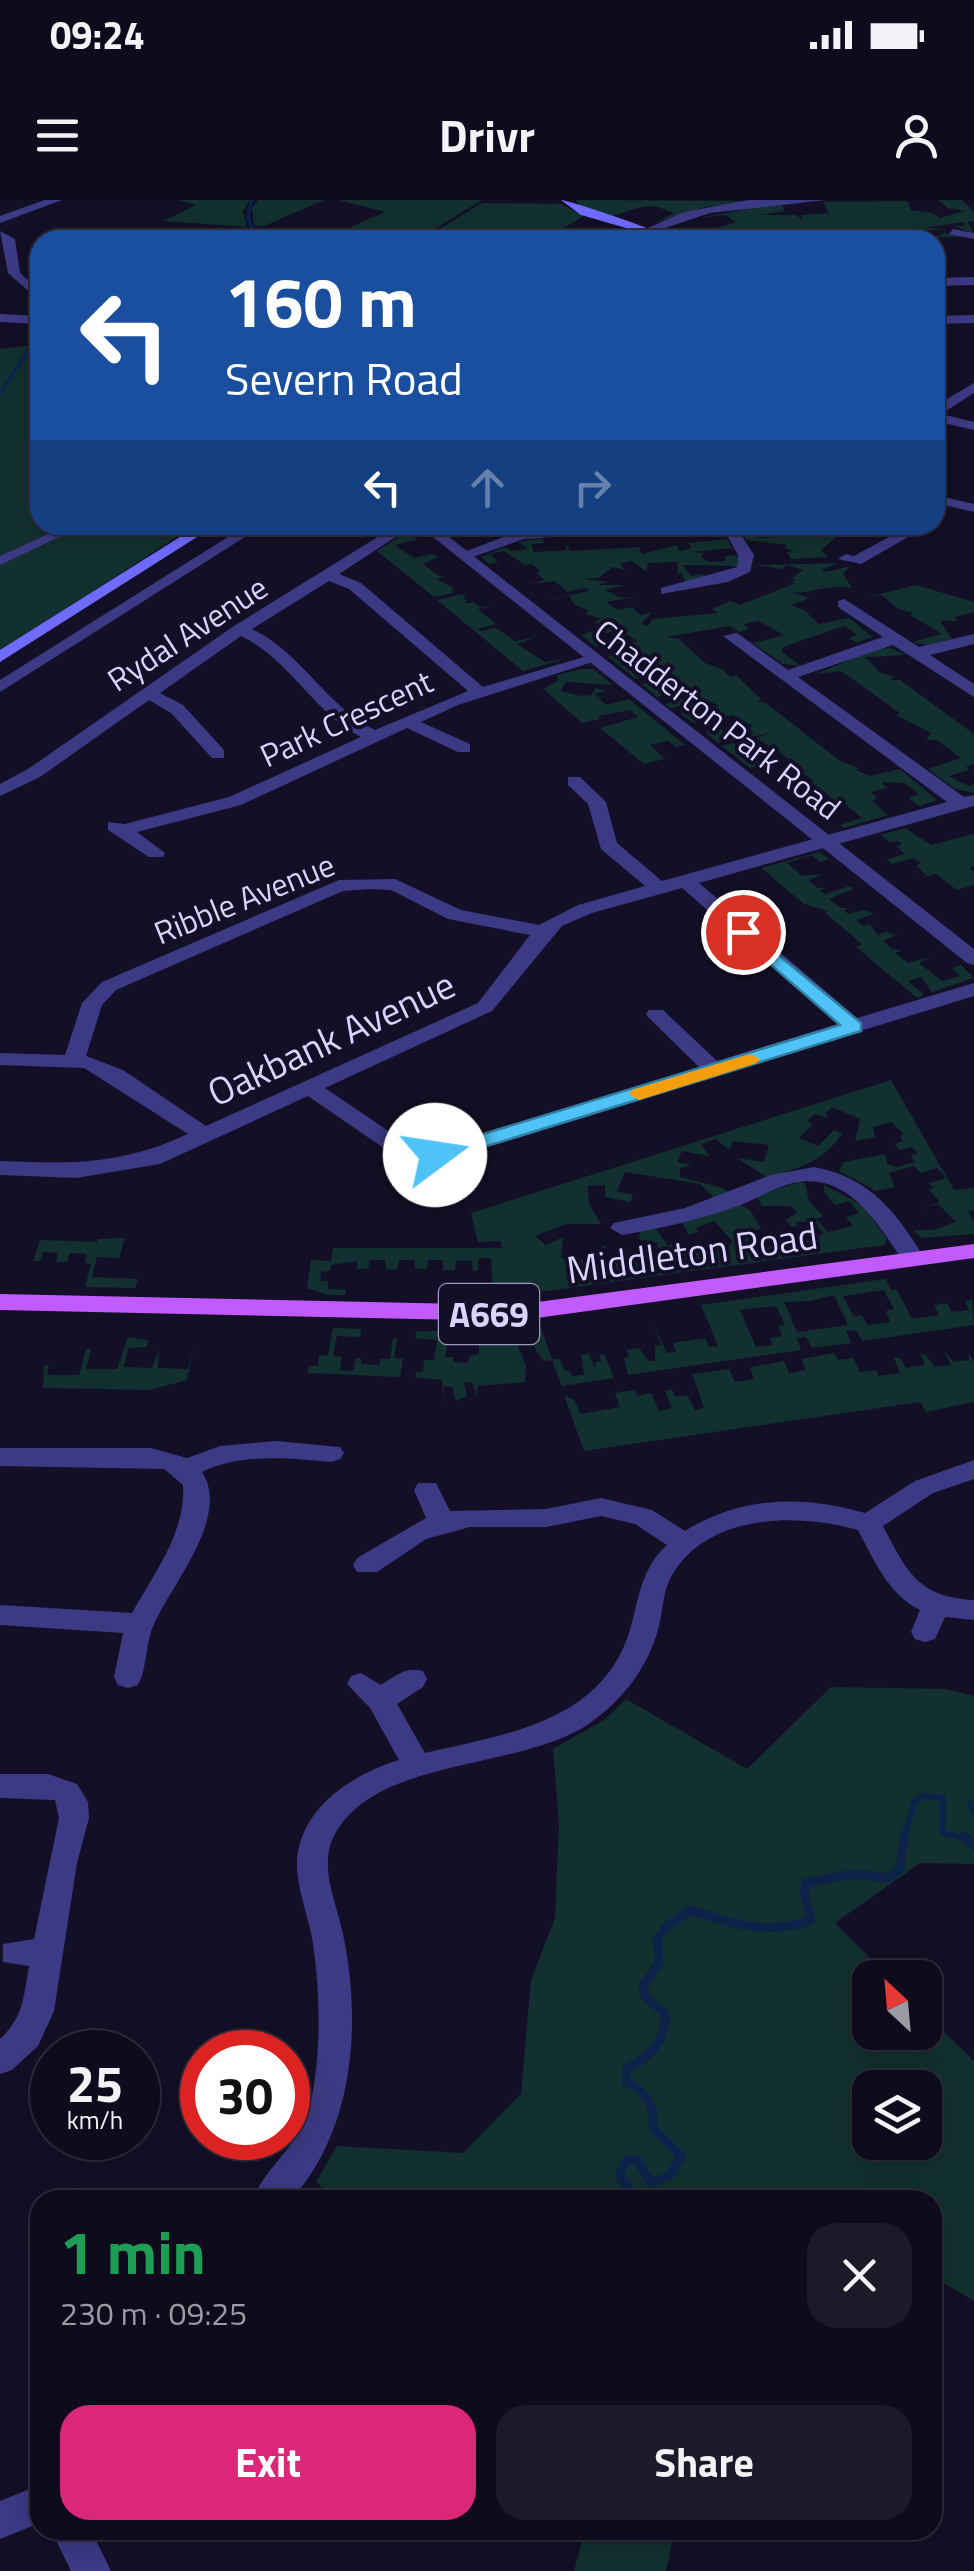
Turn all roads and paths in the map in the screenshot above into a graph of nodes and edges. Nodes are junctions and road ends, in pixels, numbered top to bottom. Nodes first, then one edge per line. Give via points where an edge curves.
1 (10, 200) edge
2 (56, 200) edge
3 (568, 200) edge
4 (820, 200) edge
5 (32, 206) junction
6 (0, 220) edge
7 (647, 230) joint
8 (952, 231) dead end
9 (0, 234) edge
10 (974, 236) edge
11 (945, 281) edge
12 (974, 282) edge
13 (30, 290) edge
14 (0, 318) edge
15 (974, 319) edge
16 (30, 320) edge
17 (945, 320) edge
18 (974, 388) edge
19 (945, 408) edge
20 (945, 418) edge
21 (974, 426) edge
22 (56, 535) edge
23 (193, 535) edge
24 (240, 535) edge
25 (391, 535) edge
26 (439, 535) edge
27 (522, 535) edge
28 (734, 535) edge
29 (904, 535) edge
30 (464, 555) junction
31 (846, 559) dead end
32 (0, 561) edge
33 (329, 575) junction
34 (665, 590) dead end
35 (844, 604) dead end
36 (240, 629) junction
37 (731, 636) dead end
38 (894, 639) junction
39 (974, 639) edge
40 (916, 653) junction
41 (0, 657) edge
42 (594, 659) junction
43 (786, 676) junction
44 (0, 687) edge
45 (478, 691) junction
46 (974, 692) edge
47 (148, 693) junction
48 (408, 722) junction
49 (377, 738) junction
50 (464, 748) dead end
51 (187, 752) dead end
52 (574, 781) dead end
53 (0, 790) edge
54 (968, 802) edge
55 (826, 842) junction
56 (156, 854) dead end
57 (684, 881) junction
58 (658, 888) junction
59 (543, 932) junction
60 (974, 959) edge
61 (974, 989) edge
62 (656, 1014) dead end
63 (854, 1027) junction
64 (0, 1060) edge
65 (73, 1062) junction
66 (715, 1070) junction
67 (309, 1087) junction
68 (204, 1135) junction
69 (0, 1168) edge
70 (622, 1228) dead end
71 (974, 1252) edge
72 (913, 1259) junction
73 (0, 1302) edge
74 (331, 1453) dead end
75 (0, 1457) edge
76 (187, 1469) junction
77 (974, 1469) edge
78 (427, 1490) dead end
79 (442, 1522) junction
80 (868, 1523) junction
81 (686, 1544) junction
82 (367, 1565) dead end
83 (974, 1610) edge
84 (0, 1615) edge
85 (139, 1624) junction
86 (128, 1677) dead end
87 (413, 1678) dead end
88 (418, 1766) junction
89 (0, 1786) edge
90 (0, 2060) edge
91 (277, 2190) edge
92 (30, 2508) edge
93 (0, 2520) edge
94 (75, 2540) edge
95 (92, 2571) edge

1 - 5 street
2 - 5 street
3 - 7 main road via 585,213
4 - 7 street via 724,207
5 - 6 street
8 - 10 street
9 - 13 street via 8,239 12,275
11 - 12 street
14 - 16 street
15 - 17 street
18 - 19 street
20 - 21 street
22 - 32 street
23 - 41 main road
24 - 44 street
25 - 33 street, Rydal Avenue
26 - 30 street, Chadderton Park Road
27 - 30 street
28 - 34 street via 746,555 745,569
29 - 31 street via 856,561
30 - 42 street, Chadderton Park Road
33 - 36 street, Rydal Avenue
33 - 45 street via 355,586
35 - 38 street
36 - 47 street, Rydal Avenue
36 - 49 street via 269,643 354,726
37 - 43 street
38 - 40 street
38 - 43 street
39 - 40 street
40 - 46 street
42 - 45 street, Park Crescent
42 - 55 street, Chadderton Park Road
43 - 54 street
45 - 48 street, Park Crescent
47 - 51 street via 170,702 215,751
47 - 53 street, Rydal Avenue
48 - 49 street, Park Crescent
48 - 50 street
49 - 56 street, Park Crescent via 235,802 119,829
52 - 58 street via 597,802 608,845
54 - 55 street, Oakbank Avenue
55 - 57 street, Oakbank Avenue
55 - 60 street, Chadderton Park Road
57 - 58 street, Oakbank Avenue
57 - 63 street
58 - 59 street, Oakbank Avenue via 585,909
59 - 65 street, Ribble Avenue via 456,915 395,885 340,886 109,986 92,1003
59 - 67 street, Oakbank Avenue via 485,1006
61 - 63 street
62 - 66 street
63 - 66 street
64 - 65 street
65 - 68 street via 114,1075
66 - 67 street via 435,1155 399,1148
67 - 68 street, Oakbank Avenue
68 - 69 street, Oakbank Avenue via 152,1159 106,1168
70 - 72 street via 725,1202 790,1176 821,1175 876,1204
71 - 72 main road, Middleton Road / A669
72 - 73 main road, Middleton Road / A669 via 536,1312
74 - 76 street via 236,1451
75 - 76 street via 150,1457
76 - 85 street via 199,1495 193,1524
77 - 80 street via 924,1487
78 - 79 street
79 - 81 street via 546,1518 611,1507 644,1517
79 - 82 street via 405,1552
80 - 81 street via 792,1509 734,1521
80 - 83 street via 903,1587 930,1619
81 - 88 street via 661,1570 641,1640 610,1692 548,1734
84 - 85 street
85 - 86 street
87 - 88 street via 371,1692
88 - 91 street via 342,1801 312,1854 310,1870 330,1943 334,2081 310,2150
89 - 90 street via 48,1786 73,1802 70,1842 30,1953 33,2024
92 - 93 street
94 - 95 street

